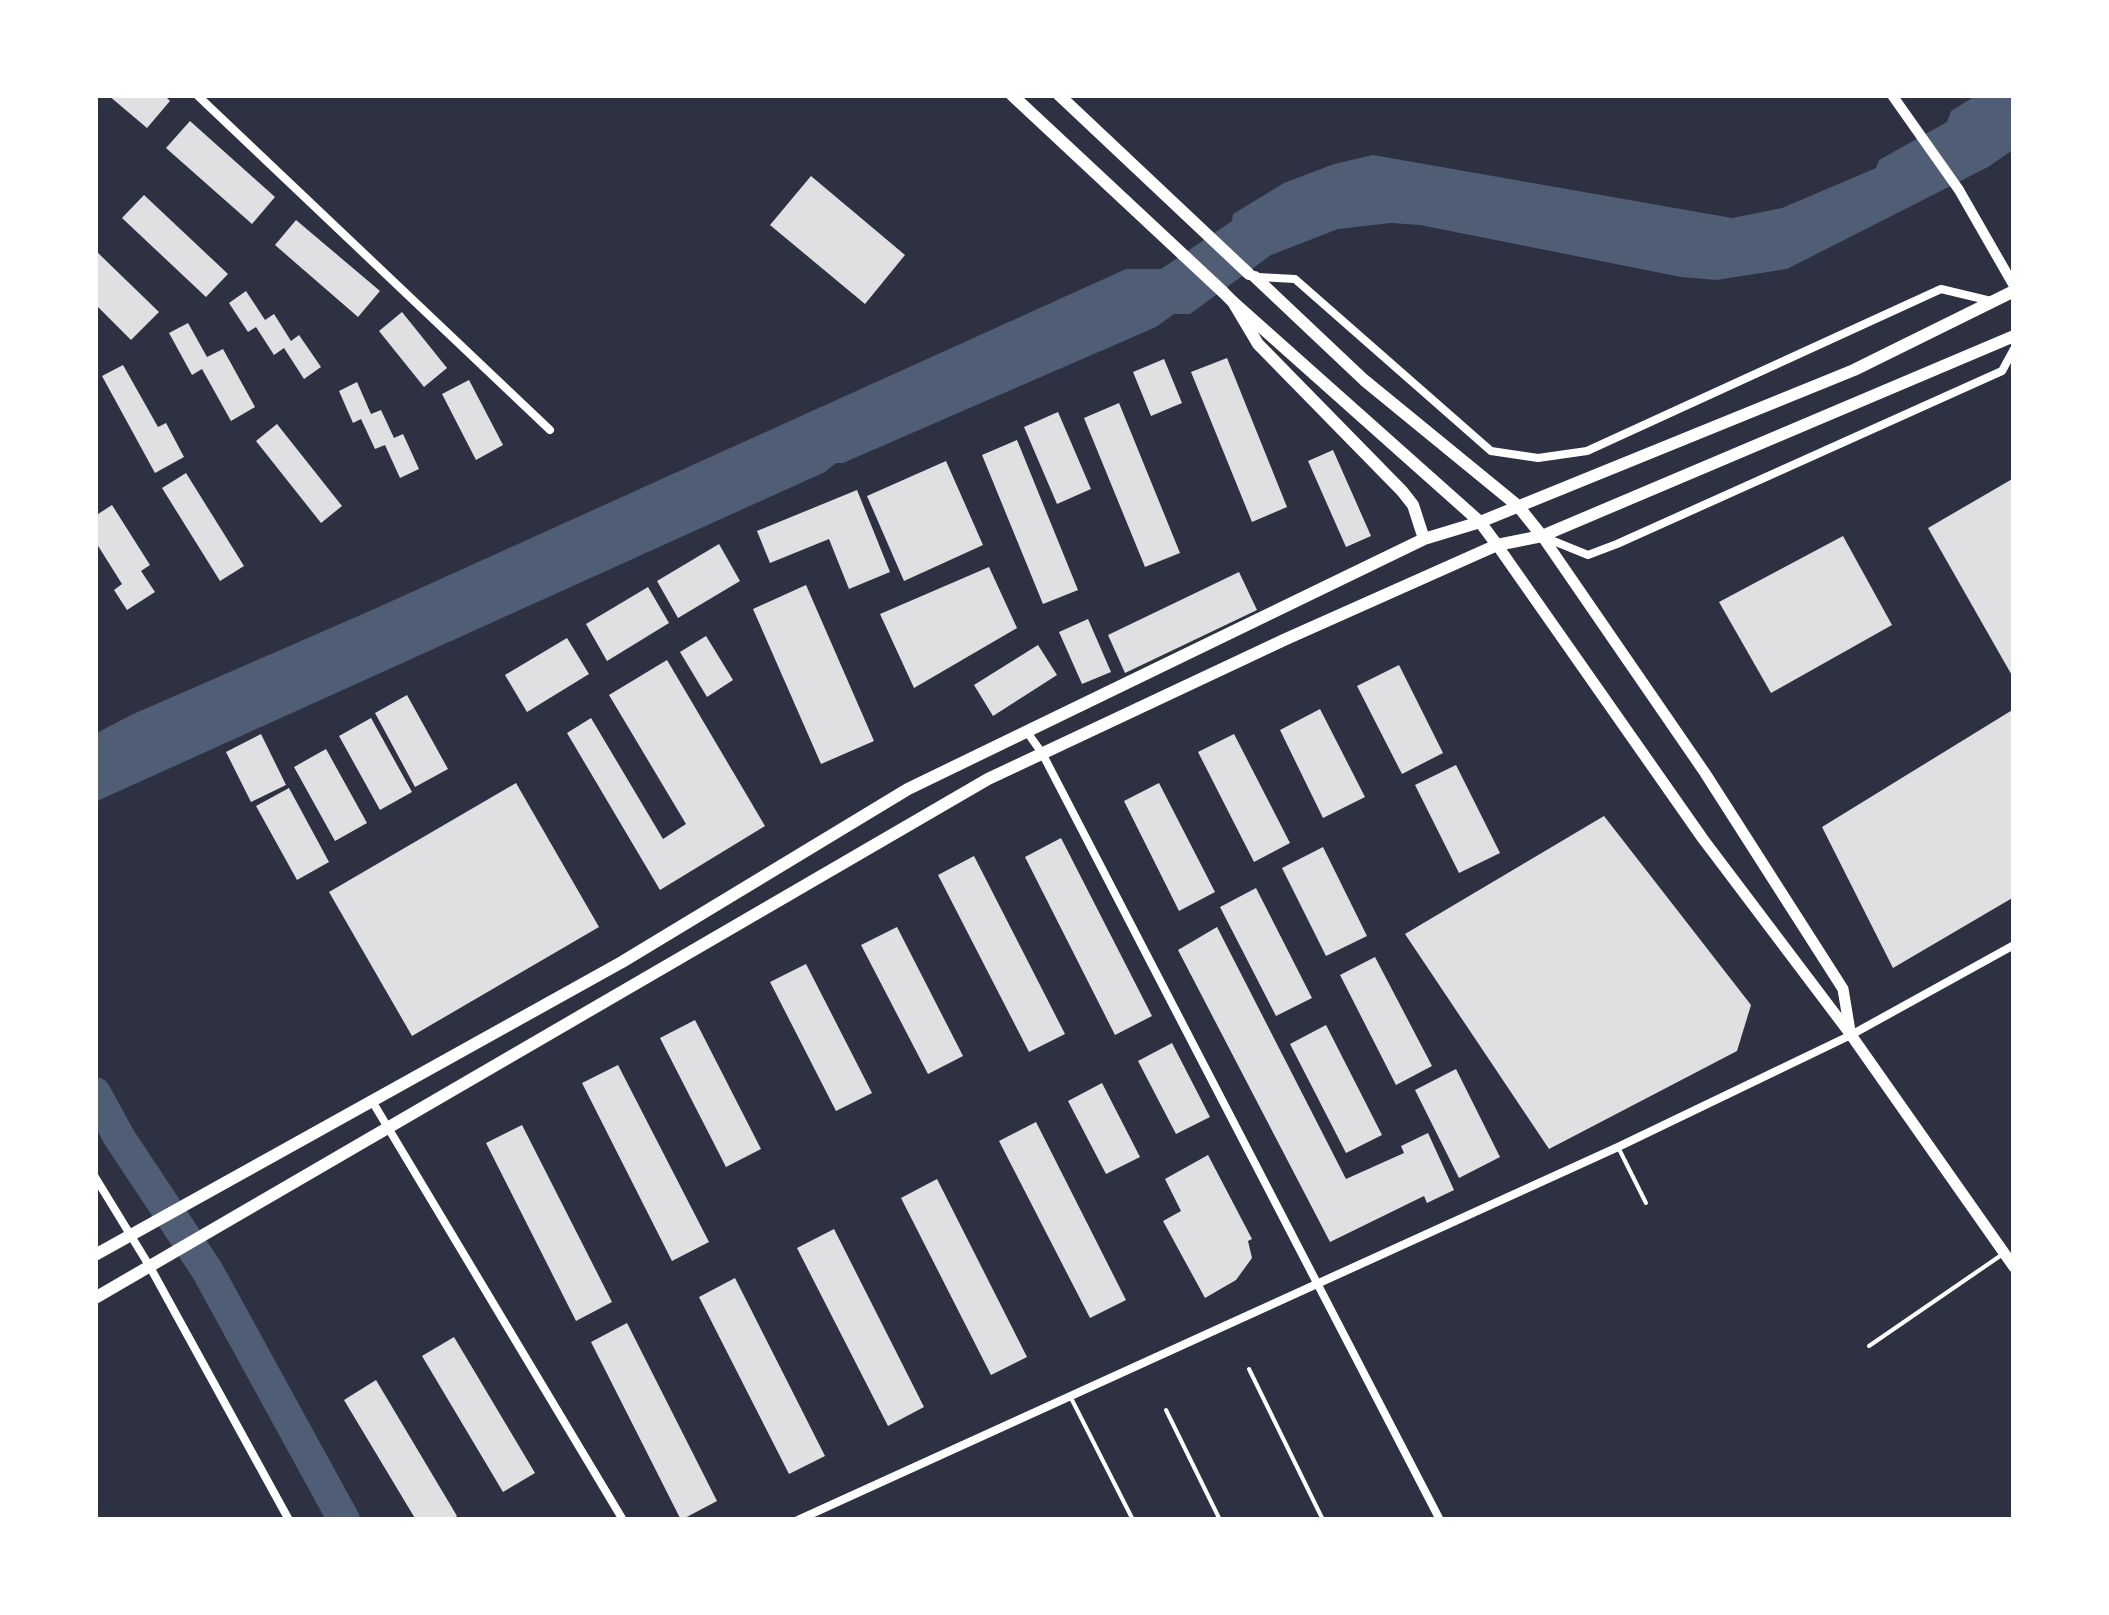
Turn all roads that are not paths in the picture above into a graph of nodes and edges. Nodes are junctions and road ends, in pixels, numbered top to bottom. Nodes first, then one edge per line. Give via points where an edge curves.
1 (197, 95) edge
2 (1012, 95) edge
3 (1059, 95) edge
4 (1892, 95) edge
5 (1252, 276) junction
6 (2014, 289) edge
7 (1228, 297) junction
8 (1995, 302) junction
9 (2014, 336) edge
10 (2014, 350) edge
11 (550, 430) dead end
12 (1518, 506) junction
13 (1480, 522) junction
14 (1542, 536) junction
15 (1424, 540) junction
16 (1497, 545) junction
17 (1028, 732) junction
18 (1042, 753) junction
19 (2014, 945) edge
20 (1850, 1035) junction
21 (372, 1100) junction
22 (390, 1126) junction
23 (1618, 1146) junction
24 (95, 1177) edge
25 (1646, 1203) dead end
26 (130, 1235) junction
27 (2004, 1253) junction
28 (95, 1255) edge
29 (150, 1267) junction
30 (2014, 1267) edge
31 (1315, 1284) junction
32 (95, 1298) edge
33 (1869, 1346) dead end
34 (1249, 1369) dead end
35 (1070, 1396) junction
36 (1166, 1410) dead end
37 (289, 1520) edge
38 (623, 1520) edge
39 (798, 1520) edge
40 (1133, 1520) edge
41 (1220, 1520) edge
42 (1323, 1520) edge
43 (1440, 1520) edge

1 - 11 street
2 - 7 main road
3 - 5 main road
4 - 6 street via 1959,190
5 - 8 street via 1294,279 1491,452 1538,458 1587,451 1941,289
5 - 12 main road via 1364,380
6 - 8 main road
7 - 13 main road
7 - 15 main road via 1258,344 1413,505
8 - 12 main road via 1854,370
9 - 14 main road
10 - 14 street via 2002,371 1588,556
12 - 13 main road
12 - 14 main road
13 - 15 main road
13 - 16 main road
14 - 16 main road
14 - 20 main road via 1706,773 1843,989
15 - 17 main road
16 - 18 main road
16 - 20 main road
17 - 18 street
17 - 21 main road via 908,789 622,962
18 - 22 main road
18 - 31 street
19 - 20 street
20 - 23 street
20 - 27 main road
21 - 22 street
21 - 26 main road
22 - 29 main road
22 - 38 street
23 - 25 lane
23 - 31 street
24 - 26 street
26 - 28 main road
26 - 29 street
27 - 30 main road
27 - 33 lane
29 - 32 main road
29 - 37 street
31 - 35 street
31 - 43 street
34 - 42 lane
35 - 39 street
35 - 40 lane
36 - 41 lane

